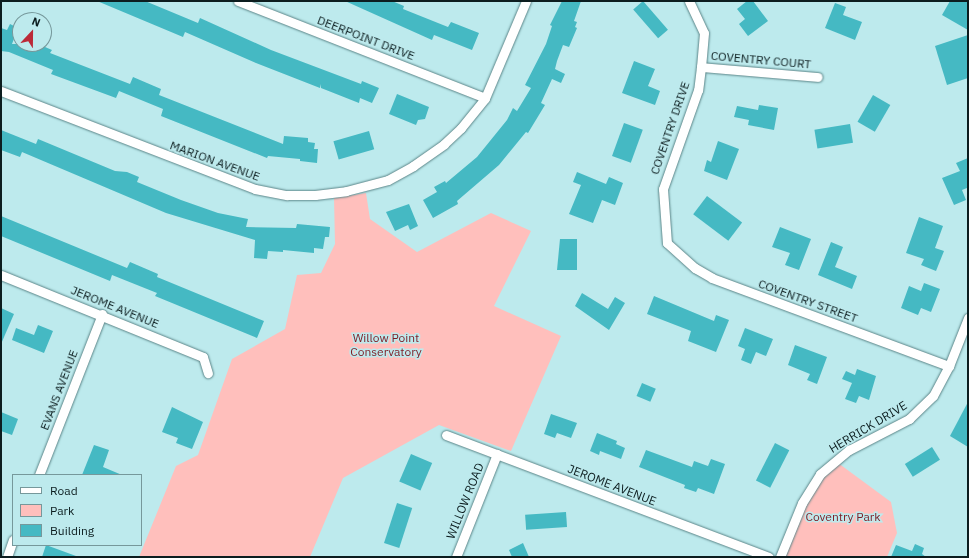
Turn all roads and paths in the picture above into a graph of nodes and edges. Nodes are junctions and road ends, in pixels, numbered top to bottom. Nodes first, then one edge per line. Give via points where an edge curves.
1 (238, 1) edge
2 (526, 1) edge
3 (689, 1) edge
4 (701, 67) junction
5 (818, 77) dead end
6 (1, 91) edge
7 (485, 98) junction
8 (667, 243) joint
9 (1, 275) edge
10 (102, 314) junction
11 (968, 318) edge
12 (949, 366) junction
13 (208, 373) dead end
14 (446, 435) dead end
15 (497, 454) junction
16 (39, 474) edge
17 (12, 542) edge
18 (6, 557) edge
19 (456, 557) edge
20 (769, 557) edge
21 (780, 557) edge

1 - 7 street, DEERPOINT DRIVE
2 - 7 street, MARION AVENUE
3 - 4 street, COVENTRY DRIVE via 704,33
4 - 5 street, COVENTRY COURT
4 - 8 street, COVENTRY DRIVE via 698,90 663,189
6 - 7 street, MARION AVENUE via 232,182 271,193 315,195 361,188 388,180 413,166 444,144
8 - 12 street, COVENTRY STREET via 712,278
9 - 10 street, JEROME AVENUE
10 - 13 street, JEROME AVENUE via 203,357
10 - 16 street, EVANS AVENUE
11 - 12 street, HERRICK DRIVE
12 - 21 street, HERRICK DRIVE via 933,396 909,419 849,450 820,474 802,504
14 - 15 street, JEROME AVENUE
15 - 19 street, WILLOW ROAD
15 - 20 street, JEROME AVENUE
17 - 18 street

